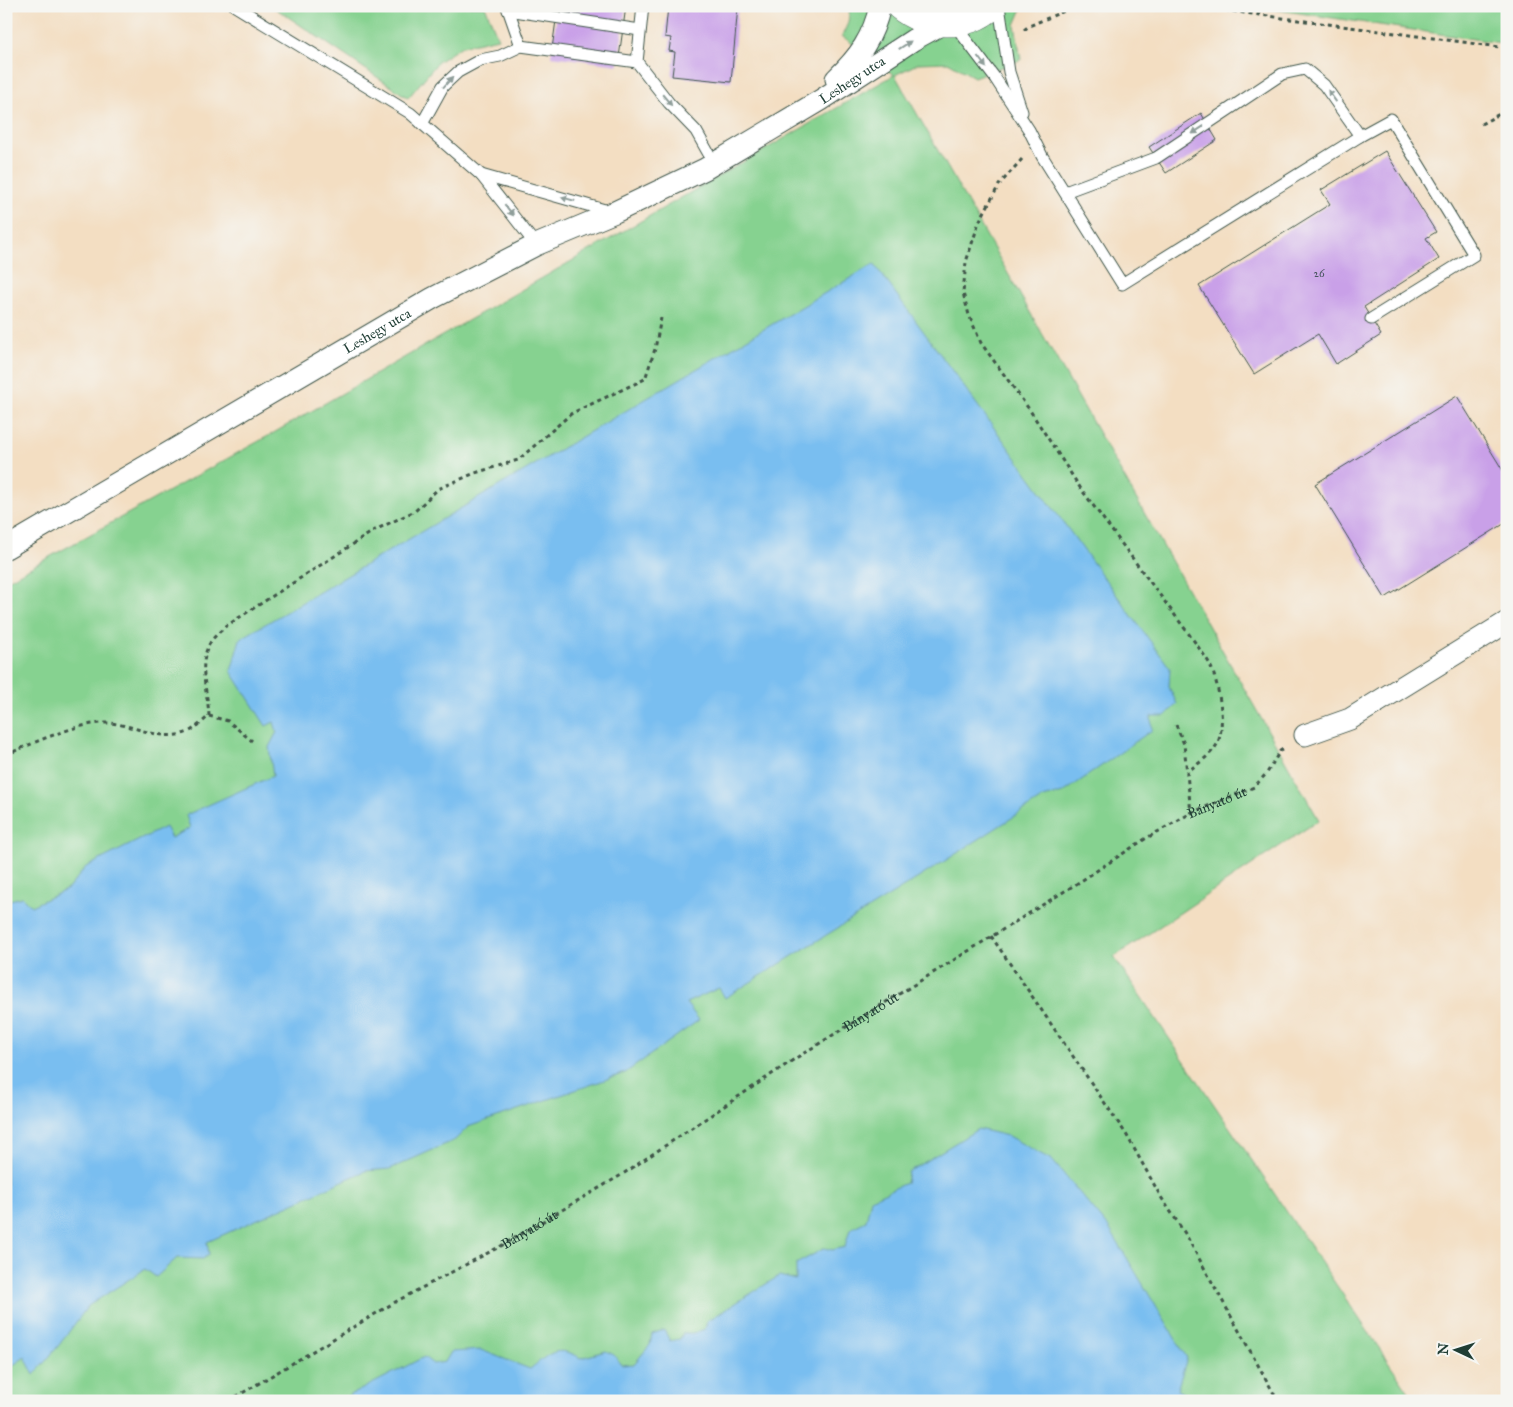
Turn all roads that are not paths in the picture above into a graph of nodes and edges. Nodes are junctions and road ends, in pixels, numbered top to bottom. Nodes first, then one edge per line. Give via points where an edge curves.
1 (236, 6) edge
2 (643, 6) edge
3 (880, 6) edge
4 (900, 6) edge
5 (992, 6) edge
6 (999, 6) edge
7 (507, 8) edge
8 (948, 23) junction
9 (640, 30) junction
10 (522, 46) junction
11 (637, 62) junction
12 (422, 124) junction
13 (1029, 130) junction
14 (1360, 136) junction
15 (760, 137) junction
16 (714, 163) junction
17 (482, 175) junction
18 (1065, 192) junction
19 (615, 212) junction
20 (536, 245) junction
21 (1371, 319) dead end
22 (6, 548) edge
23 (1507, 622) edge
24 (1305, 735) road end

1 - 12 lane via 410,113
2 - 9 lane
3 - 15 street, Leshegy utca via 868,42 856,60 833,83
4 - 8 street via 914,16
5 - 8 street via 978,16
6 - 13 lane via 1009,72
7 - 9 lane
7 - 10 lane
8 -> 13 lane via 995,78
15 -> 8 street, Leshegy utca via 913,40
9 - 11 lane
10 - 11 lane
12 -> 10 lane via 443,86 458,72 480,60 500,56
11 -> 16 lane via 696,131
12 - 17 lane
13 - 18 lane
14 -> 18 lane via 1324,84 1305,69 1282,74 1156,158
14 - 18 lane via 1122,284
14 - 21 lane via 1391,119 1474,255
15 - 16 street, Leshegy utca
16 - 19 street, Leshegy utca
19 -> 17 lane
17 -> 20 lane
19 - 20 street, Leshegy utca
20 - 22 street, Leshegy utca via 433,298
23 - 24 street via 1350,719

